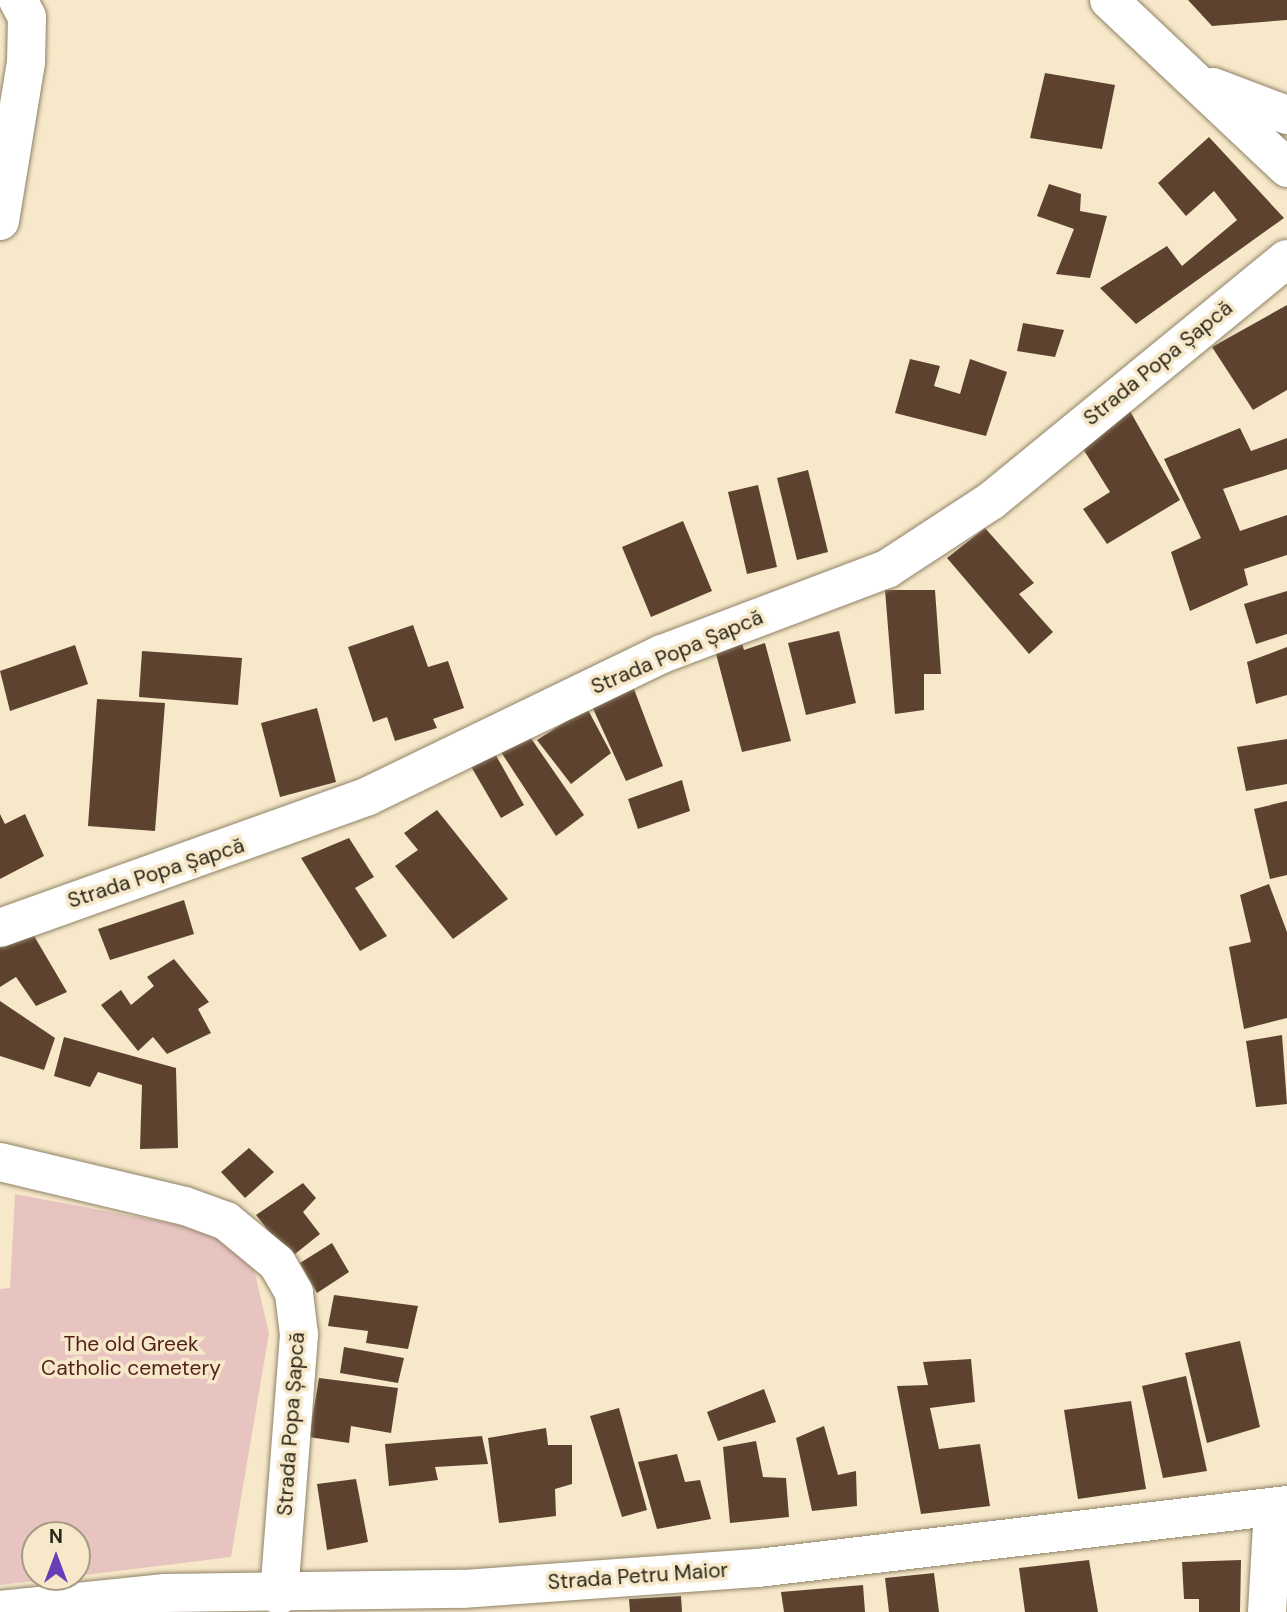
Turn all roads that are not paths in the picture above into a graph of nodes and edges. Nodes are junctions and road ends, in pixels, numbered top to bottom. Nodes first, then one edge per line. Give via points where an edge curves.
1 (18, 0) edge
2 (1109, 0) edge
3 (1201, 83) junction
4 (1287, 115) edge
5 (1287, 168) edge
6 (0, 221) edge
7 (1287, 259) edge
8 (0, 929) edge
9 (0, 1162) edge
10 (1280, 1506) edge
11 (279, 1595) junction
12 (0, 1610) edge
13 (1267, 1612) edge

1 - 6 street via 27,17 26,62
2 - 3 street
3 - 4 street
3 - 5 street
7 - 8 street, Strada Popa Șapcă via 991,501 887,569 662,654 368,796
9 - 11 street, Strada Popa Șapcă via 185,1206 226,1221 277,1263 294,1293 299,1335
10 - 11 street, Strada Petru Maior via 758,1568
10 - 13 street, Strada Petru Maior
11 - 12 street, Strada Petru Maior via 165,1593

